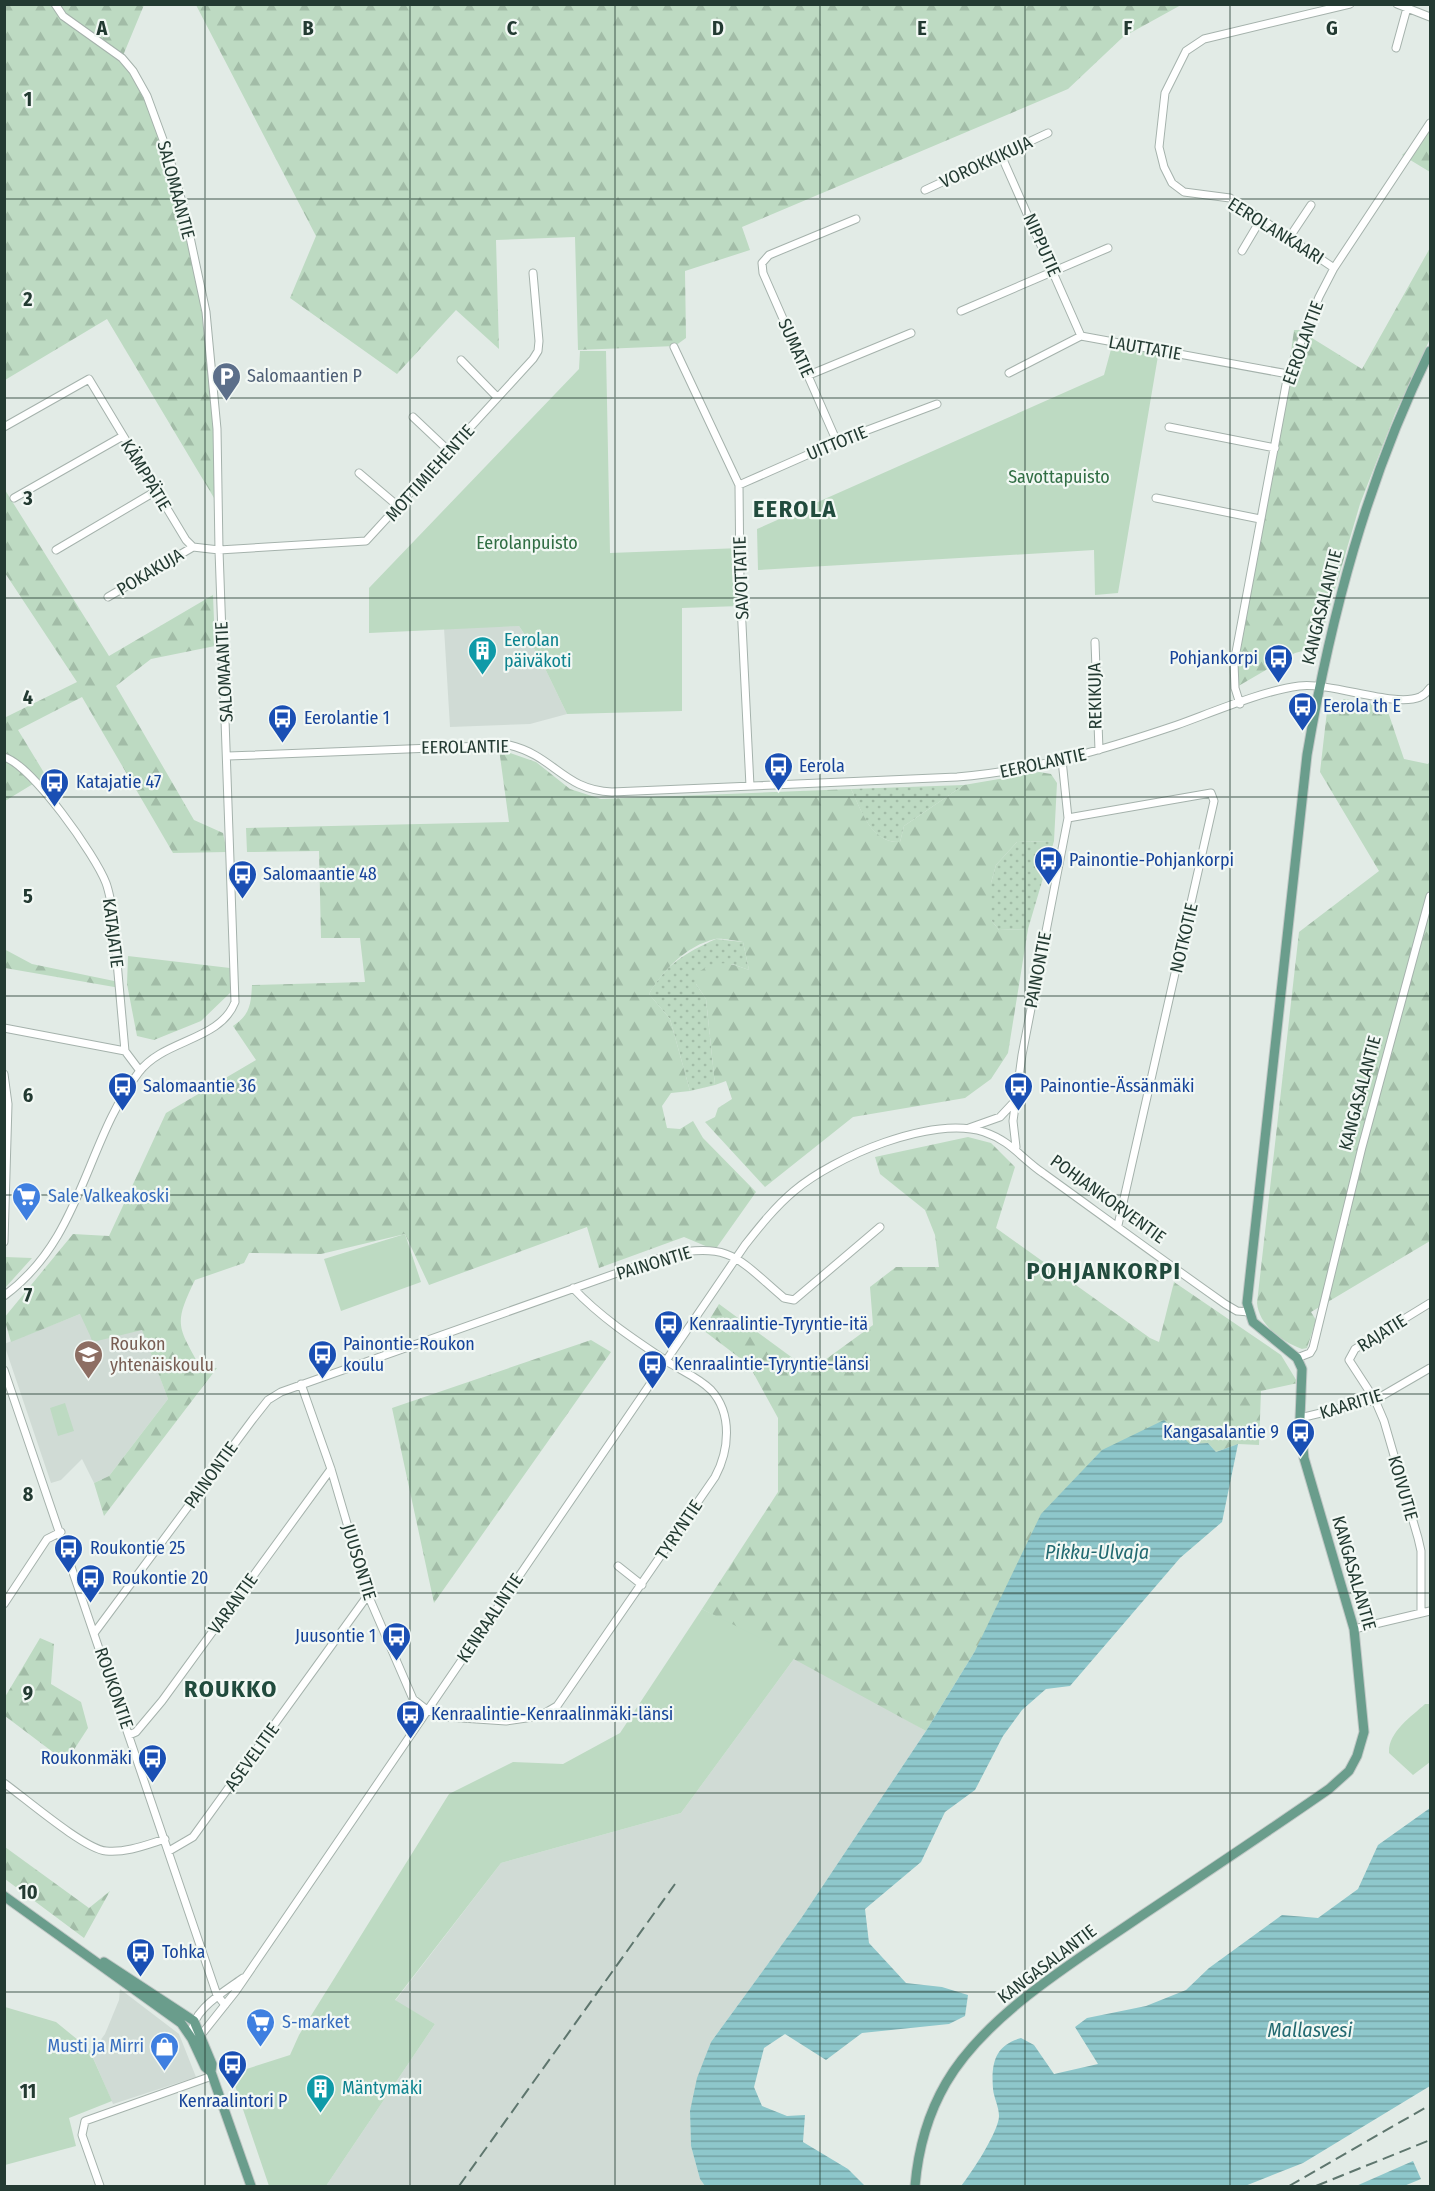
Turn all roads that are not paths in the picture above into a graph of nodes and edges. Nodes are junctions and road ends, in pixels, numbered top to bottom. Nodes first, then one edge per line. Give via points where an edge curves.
1 (55, 4) edge
2 (1350, 4) edge
3 (1397, 4) edge
4 (1407, 8) junction
5 (1431, 17) edge
6 (1396, 48) dead end
7 (1431, 123) edge
8 (1048, 133) dead end
9 (1001, 155) junction
10 (925, 190) dead end
11 (1311, 205) dead end
12 (856, 219) dead end
13 (1261, 219) junction
14 (1289, 238) junction
15 (1108, 248) dead end
16 (1242, 251) dead end
17 (1334, 268) junction
18 (1054, 270) junction
19 (533, 273) dead end
20 (961, 311) dead end
21 (911, 333) dead end
22 (1082, 336) junction
23 (674, 347) dead end
24 (1431, 351) edge
25 (461, 360) dead end
26 (1009, 373) dead end
27 (1288, 374) junction
28 (809, 375) junction
29 (497, 397) junction
30 (937, 404) dead end
31 (412, 417) dead end
32 (4, 427) edge
33 (1169, 427) dead end
34 (123, 436) junction
35 (837, 442) junction
36 (1275, 448) junction
37 (449, 451) junction
38 (360, 473) dead end
39 (739, 485) junction
40 (156, 491) junction
41 (14, 498) dead end
42 (1156, 498) dead end
43 (399, 507) junction
44 (1260, 519) junction
45 (193, 547) junction
46 (56, 550) dead end
47 (219, 550) junction
48 (108, 597) dead end
49 (1095, 642) dead end
50 (1319, 686) junction
51 (1431, 688) edge
52 (1240, 704) junction
53 (1099, 750) junction
54 (4, 756) edge
55 (228, 756) junction
56 (1062, 760) junction
57 (750, 786) junction
58 (1068, 818) junction
59 (1431, 896) edge
60 (4, 1028) edge
61 (125, 1051) junction
62 (140, 1071) junction
63 (4, 1074) edge
64 (1016, 1099) junction
65 (969, 1128) junction
66 (1016, 1147) junction
67 (1118, 1225) junction
68 (880, 1227) dead end
69 (4, 1242) edge
70 (736, 1258) junction
71 (573, 1288) junction
72 (4, 1296) edge
73 (1431, 1303) edge
74 (1248, 1312) junction
75 (1297, 1358) junction
76 (666, 1360) junction
77 (1431, 1368) edge
78 (4, 1370) edge
79 (301, 1384) junction
80 (1375, 1400) junction
81 (1300, 1418) junction
82 (332, 1469) junction
83 (61, 1532) junction
84 (618, 1566) dead end
85 (642, 1585) junction
86 (368, 1595) junction
87 (4, 1604) edge
88 (1431, 1611) edge
89 (1421, 1613) junction
90 (1354, 1629) junction
91 (95, 1632) junction
92 (427, 1710) junction
93 (129, 1735) junction
94 (4, 1783) edge
95 (165, 1839) junction
96 (169, 1851) junction
97 (4, 1896) edge
98 (84, 1951) junction
99 (243, 1978) junction
100 (217, 1995) junction
101 (225, 2005) junction
102 (194, 2021) junction
103 (197, 2037) junction
104 (211, 2074) junction
105 (99, 2186) edge
106 (251, 2187) edge
107 (915, 2187) edge

1 - 47 street, SALOMAANTIE via 63,16 122,58 133,71 147,96 169,156 207,322 217,429
2 - 13 street, EEROLANKAARI via 1204,39 1186,51 1165,93 1159,147 1172,183 1184,192 1230,198
3 - 4 street
4 - 5 street
4 - 6 street
7 - 17 street, EEROLANTIE
8 - 9 street, VOROKKIKUJA
9 - 10 street, VOROKKIKUJA
9 - 18 street, NIPPUTIE
11 - 14 street
12 - 28 street, SUMATIE via 770,255 762,263
13 - 14 street, EEROLANKAARI
13 - 16 street
14 - 17 street, EEROLANKAARI
15 - 18 street
17 - 27 street, EEROLANTIE
18 - 20 street
18 - 22 street, NIPPUTIE
19 - 29 street, MOTTIMIEHENTIE via 538,351
21 - 28 street
22 - 26 street
22 - 27 street, LAUTTATIE
23 - 39 street, SAVOTTATIE
24 - 50 main road, KANGASALANTIE via 1366,507 1337,603
25 - 29 street
27 - 36 street, EEROLANTIE
28 - 35 street, SUMATIE
29 - 37 street, MOTTIMIEHENTIE
30 - 35 street, UITTOTIE
31 - 37 street
32 - 34 street, KÄMPPÄTIE via 89,379
33 - 36 street
34 - 40 street, KÄMPPÄTIE
34 - 41 street
35 - 39 street, UITTOTIE
36 - 44 street, EEROLANTIE
37 - 43 street, MOTTIMIEHENTIE
38 - 43 street
39 - 57 street, SAVOTTATIE
40 - 45 street, KÄMPPÄTIE
40 - 46 street
42 - 44 street
43 - 47 street, MOTTIMIEHENTIE via 366,541
44 - 52 street, EEROLANTIE via 1234,663
45 - 47 street
45 - 48 street, POKAKUJA
47 - 55 street, SALOMAANTIE
49 - 53 street, REKIKUJA
50 - 51 street via 1406,699 1420,697
50 - 52 street via 1299,686
50 - 74 main road, KANGASALANTIE via 1307,755
52 - 53 street, EEROLANTIE
53 - 56 street, EEROLANTIE
54 - 61 street, KATAJATIE via 37,782 106,883 112,906
55 - 57 street, EEROLANTIE via 509,745 533,753 576,785 593,791
55 - 62 street, SALOMAANTIE via 236,1002 226,1020 160,1053
56 - 57 street, EEROLANTIE via 961,777
56 - 58 street, PAINONTIE
58 - 64 street, PAINONTIE
58 - 67 street, NOTKOTIE via 1211,793 1214,801
59 - 75 street, KANGASALANTIE via 1362,1147 1313,1348
60 - 61 street
61 - 62 street
62 - 72 street, SALOMAANTIE via 123,1097 58,1238
63 - 69 street via 8,1104
64 - 65 street via 1000,1117
64 - 66 street, PAINONTIE
65 - 66 street
65 - 70 street via 901,1137 866,1148 830,1167 795,1190
66 - 67 street, POHJANKORVENTIE via 1041,1172
67 - 74 street, POHJANKORVENTIE via 1225,1304
68 - 70 street via 794,1300 784,1298
70 - 71 street, PAINONTIE via 715,1250 696,1249
70 - 76 street, KENRAALINTIE
71 - 76 street, TYRYNTIE via 592,1308
71 - 79 street, PAINONTIE
73 - 80 street, RAJATIE via 1350,1354 1349,1360
74 - 75 main road, POHJANKORVENTIE via 1252,1322
75 - 81 main road, KANGASALANTIE via 1302,1369
76 - 85 street, TYRYNTIE via 711,1391 725,1421 726,1450 715,1477
76 - 92 street, KENRAALINTIE
77 - 80 street, KAARITIE
78 - 83 street, ROUKONTIE
79 - 82 street, JUUSONTIE
79 - 91 street, PAINONTIE via 268,1400
80 - 81 street, KAARITIE
80 - 89 street, KOIVUTIE via 1421,1551
81 - 90 main road, KANGASALANTIE via 1304,1458
82 - 86 street, JUUSONTIE
82 - 93 street, VARANTIE via 162,1701
83 - 87 street via 47,1539
83 - 91 street, ROUKONTIE
84 - 85 street
85 - 92 street, TYRYNTIE via 557,1706 540,1716 524,1721 447,1717
86 - 92 street, JUUSONTIE via 413,1699
86 - 96 street, ASEVELITIE via 193,1837
88 - 89 street
89 - 90 street
90 - 107 main road, KANGASALANTIE via 1364,1716 1361,1745 1349,1771 1329,1790 1053,1976 1002,2019 965,2056 946,2083 920,2151
91 - 93 street, ROUKONTIE
92 - 99 street, KENRAALINTIE
93 - 95 street, ROUKONTIE
94 - 95 street via 83,1841 103,1851 125,1851
95 - 96 street, ROUKONTIE
96 - 100 street, ROUKONTIE
97 - 98 main road
98 - 102 main road
98 - 103 main road
99 - 100 street, KENRAALINTIE
99 - 101 street, KENRAALINTIE
100 - 101 street, ROUKONTIE
100 - 102 street, KENRAALINTIE
101 - 103 street, KENRAALINTIE
102 - 103 main road
103 - 104 main road via 212,2064
104 - 105 street via 85,2121 82,2135
104 - 106 main road

